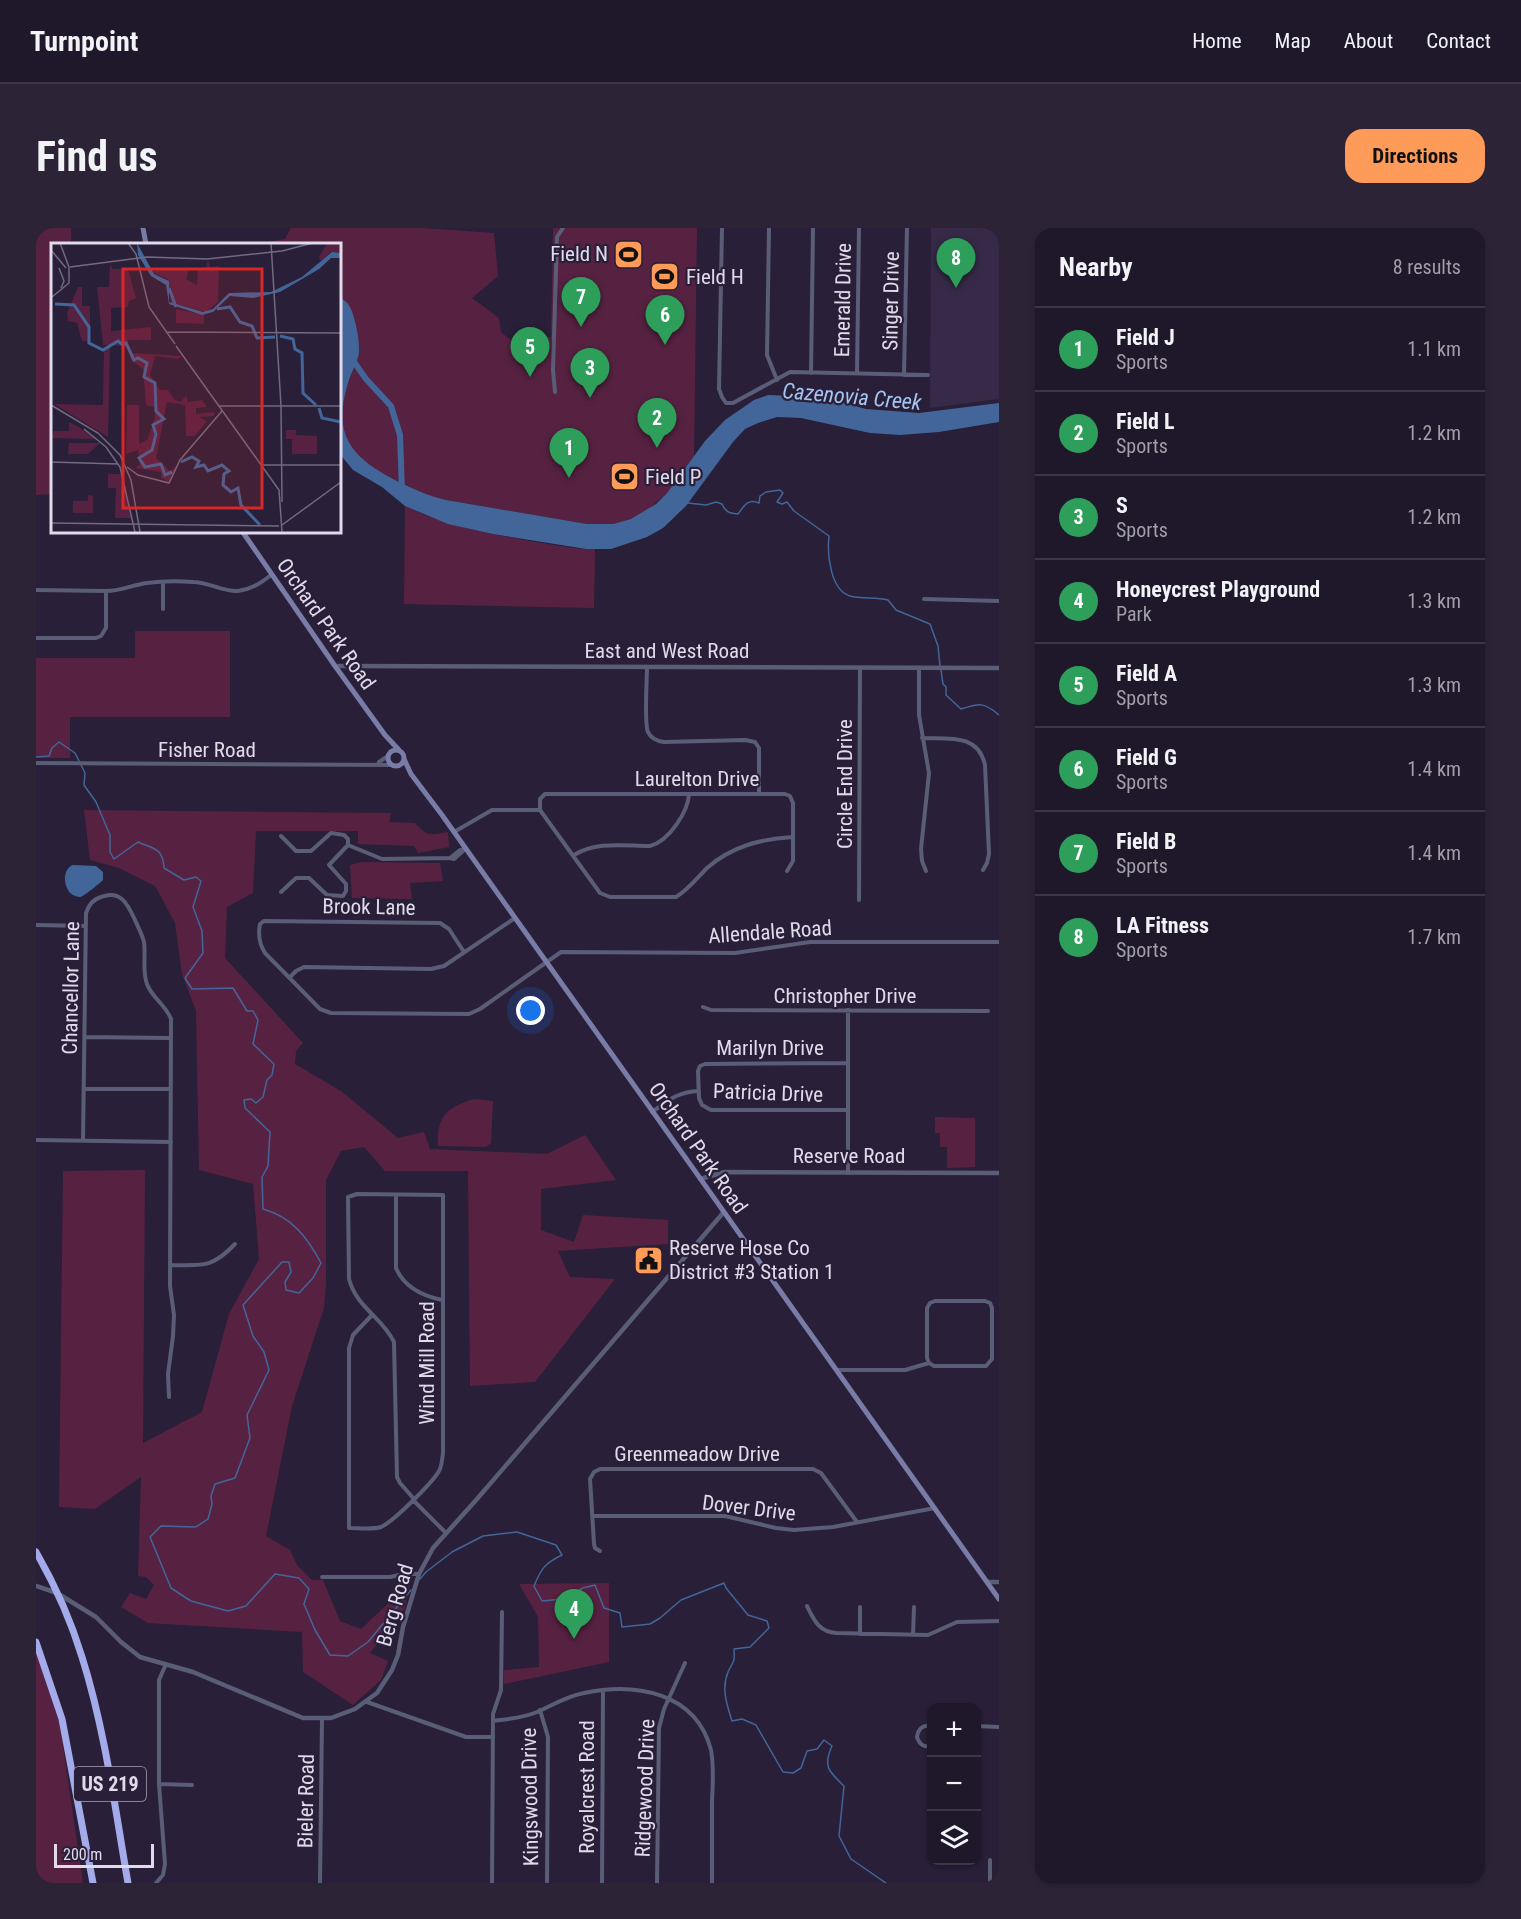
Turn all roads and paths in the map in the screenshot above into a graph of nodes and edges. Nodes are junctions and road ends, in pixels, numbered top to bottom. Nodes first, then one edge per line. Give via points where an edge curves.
1 (143, 228) edge
2 (563, 228) edge
3 (722, 228) edge
4 (769, 228) edge
5 (813, 228) edge
6 (859, 228) edge
7 (907, 228) edge
8 (146, 243) edge
9 (811, 373) junction
10 (857, 373) junction
11 (904, 375) junction
12 (928, 375) dead end
13 (777, 380) junction
14 (555, 392) dead end
15 (243, 532) edge
16 (271, 575) junction
17 (163, 582) junction
18 (36, 590) edge
19 (106, 591) junction
20 (924, 599) dead end
21 (999, 601) edge
22 (163, 609) dead end
23 (36, 638) edge
24 (335, 666) junction
25 (647, 667) junction
26 (860, 668) junction
27 (919, 668) junction
28 (999, 668) edge
29 (385, 735) junction
30 (922, 738) junction
31 (399, 750) junction
32 (389, 754) junction
33 (404, 759) junction
34 (36, 763) edge
35 (378, 765) junction
36 (394, 766) junction
37 (411, 774) junction
38 (689, 794) junction
39 (759, 794) junction
40 (540, 810) junction
41 (454, 832) junction
42 (280, 836) dead end
43 (793, 837) junction
44 (348, 845) junction
45 (464, 850) junction
46 (574, 855) junction
47 (983, 870) dead end
48 (787, 871) dead end
49 (926, 871) dead end
50 (281, 892) dead end
51 (859, 900) dead end
52 (515, 918) junction
53 (260, 924) joint
54 (36, 926) edge
55 (86, 926) junction
56 (999, 942) edge
57 (464, 952) junction
58 (546, 962) junction
59 (290, 977) junction
60 (703, 1007) dead end
61 (848, 1010) junction
62 (988, 1011) dead end
63 (85, 1037) junction
64 (171, 1038) junction
65 (848, 1063) junction
66 (84, 1089) junction
67 (171, 1089) junction
68 (699, 1091) junction
69 (848, 1110) junction
70 (652, 1112) junction
71 (36, 1140) edge
72 (83, 1140) junction
73 (171, 1142) junction
74 (848, 1173) junction
75 (999, 1173) edge
76 (700, 1179) junction
77 (396, 1195) junction
78 (723, 1213) junction
79 (236, 1244) dead end
80 (170, 1265) junction
81 (442, 1300) junction
82 (372, 1315) junction
83 (929, 1363) junction
84 (837, 1370) junction
85 (169, 1396) dead end
86 (413, 1499) junction
87 (935, 1508) junction
88 (593, 1516) junction
89 (857, 1522) junction
90 (446, 1533) junction
91 (600, 1551) dead end
92 (36, 1552) edge
93 (418, 1574) junction
94 (322, 1576) dead end
95 (987, 1582) junction
96 (999, 1582) edge
97 (36, 1586) edge
98 (999, 1599) edge
99 (807, 1606) dead end
100 (860, 1607) dead end
101 (914, 1608) dead end
102 (502, 1612) dead end
103 (999, 1621) edge
104 (860, 1634) junction
105 (913, 1635) junction
106 (36, 1642) edge
107 (685, 1663) dead end
108 (166, 1664) junction
109 (603, 1690) junction
110 (669, 1698) junction
111 (367, 1702) junction
112 (540, 1710) junction
113 (322, 1719) junction
114 (493, 1721) junction
115 (927, 1726) edge
116 (981, 1726) edge
117 (999, 1727) edge
118 (493, 1737) junction
119 (927, 1747) edge
120 (159, 1784) junction
121 (192, 1785) dead end
122 (990, 1860) dead end
123 (93, 1883) edge
124 (128, 1883) edge
125 (156, 1883) edge
126 (320, 1883) edge
127 (492, 1883) edge
128 (547, 1883) edge
129 (602, 1883) edge
130 (657, 1883) edge
131 (712, 1883) edge
132 (990, 1883) edge

1 - 8 main road
2 - 14 street via 557,237
3 - 13 street via 719,389 728,404
4 - 13 street via 767,355
5 - 9 street
6 - 10 street, Emerald Drive
7 - 11 street, Singer Drive
9 - 10 street
9 - 13 street via 790,372
10 - 11 street
11 - 12 street
15 - 16 main road, Orchard Park Road
16 - 17 street via 255,587 238,591 203,582
16 - 24 main road, Orchard Park Road
17 - 19 street
17 - 22 street
18 - 19 street
19 - 23 street via 106,628 101,636
20 - 21 street
24 - 25 street, East and West Road
24 - 29 main road, Orchard Park Road
25 - 26 street, East and West Road
25 - 39 street via 646,726 650,735 664,742 755,742 759,748
26 - 27 street, East and West Road
26 - 51 street, Circle End Drive
27 - 28 street, East and West Road
27 - 30 street
29 - 31 main road, Orchard Park Road
29 - 32 main road, Orchard Park Road
30 - 47 street via 964,740 982,756 988,854
30 - 49 street via 928,773 921,849
31 - 32 main road
31 - 33 main road
32 - 35 street
32 - 36 main road via 388,760
33 - 36 main road
33 - 37 main road, Orchard Park Road
34 - 35 street, Fisher Road
35 - 36 street, Fisher Road
36 - 37 main road, Orchard Park Road
37 - 41 main road, Orchard Park Road
38 - 39 street, Laurelton Drive
38 - 40 street, Laurelton Drive via 545,794 540,799
38 - 46 street via 683,816 657,844 599,846
39 - 43 street, Laurelton Drive via 785,794 792,799
40 - 41 street via 492,810
40 - 46 street
41 - 45 main road, Orchard Park Road
42 - 44 street via 296,851 311,851 331,833 344,835
43 - 46 street via 764,839 734,850 674,897 606,897
43 - 48 street, Laurelton Drive via 793,861
44 - 45 street via 382,859 450,858
44 - 50 street via 329,865 346,884 343,896 327,895 309,878 296,878
45 - 52 main road, Orchard Park Road
52 - 57 street
52 - 58 main road, Orchard Park Road
53 - 57 street, Brook Lane via 440,923 449,929
53 - 59 street, Allendale Road via 261,947
54 - 55 street
55 - 63 street, Chancellor Lane
55 - 64 street, Chancellor Lane via 90,904 98,897 109,894 127,903 143,940 147,984 170,1016
56 - 58 street, Allendale Road via 810,942 735,953 561,952
57 - 59 street via 444,966 431,969 304,968
58 - 59 street, Allendale Road via 470,1014 331,1013 320,1009
58 - 70 main road, Orchard Park Road
60 - 61 street, Christopher Drive
61 - 62 street, Christopher Drive
61 - 65 street
63 - 64 street
63 - 66 street, Chancellor Lane
64 - 67 street, Chancellor Lane
65 - 68 street, Marilyn Drive via 705,1064 699,1069
65 - 69 street
66 - 67 street
66 - 72 street, Chancellor Lane
67 - 73 street, Chancellor Lane
68 - 69 street, Patricia Drive via 702,1105 711,1110
68 - 70 street via 676,1095
69 - 74 street
70 - 76 main road, Orchard Park Road
71 - 72 street
72 - 73 street
73 - 80 street, Chancellor Lane
74 - 75 street, Reserve Road
74 - 76 street, Reserve Road via 725,1172
76 - 78 main road, Orchard Park Road
77 - 81 street via 399,1275 418,1292
77 - 81 street, Wind Mill Road via 443,1195
77 - 82 street via 348,1197 349,1279
78 - 84 main road, Orchard Park Road
78 - 90 street, Berg Road
79 - 80 street via 219,1260 207,1264
80 - 85 street, Chancellor Lane via 174,1315
81 - 86 street, Wind Mill Road via 443,1453 438,1473
82 - 86 street via 394,1342 398,1477
82 - 86 street, Wind Mill Road via 353,1335 349,1348 349,1527 380,1528
83 - 83 street via 930,1303 990,1303 990,1363
83 - 84 street via 905,1370
84 - 87 main road, Orchard Park Road
86 - 90 street
87 - 89 street, Dover Drive
87 - 95 main road, Orchard Park Road
88 - 89 street, Dover Drive via 725,1516 794,1530
88 - 89 street, Greenmeadow Drive via 591,1477 600,1469 810,1468 821,1473
88 - 91 street, Greenmeadow Drive via 594,1544
90 - 93 street, Berg Road
92 - 124 highway, US 219 via 74,1632 90,1685
93 - 94 street
93 - 111 street, Berg Road via 395,1663 382,1688
95 - 96 street
95 - 98 main road, Orchard Park Road
97 - 108 street, Berg Road via 68,1599 96,1617 140,1657
99 - 104 street via 824,1630
100 - 104 street
101 - 105 street
102 - 114 street via 501,1690
103 - 105 street via 957,1622 932,1634
104 - 105 street
106 - 123 highway, US 219 via 62,1719
107 - 110 street, Ridgewood Drive
108 - 113 street, Berg Road via 303,1718
108 - 120 street via 159,1680
109 - 110 street via 646,1691
109 - 112 street via 571,1696
109 - 129 street, Royalcrest Road
110 - 130 street, Ridgewood Drive via 660,1720 658,1741
110 - 131 street via 697,1721 711,1751
111 - 113 street, Berg Road via 347,1713
111 - 118 street via 466,1737
112 - 114 street
112 - 128 street, Kingswood Drive via 548,1737
113 - 126 street, Bieler Road
114 - 118 street
115 - 119 street via 917,1737
116 - 117 street
118 - 127 street
120 - 121 street
120 - 125 street via 165,1864
122 - 132 street

